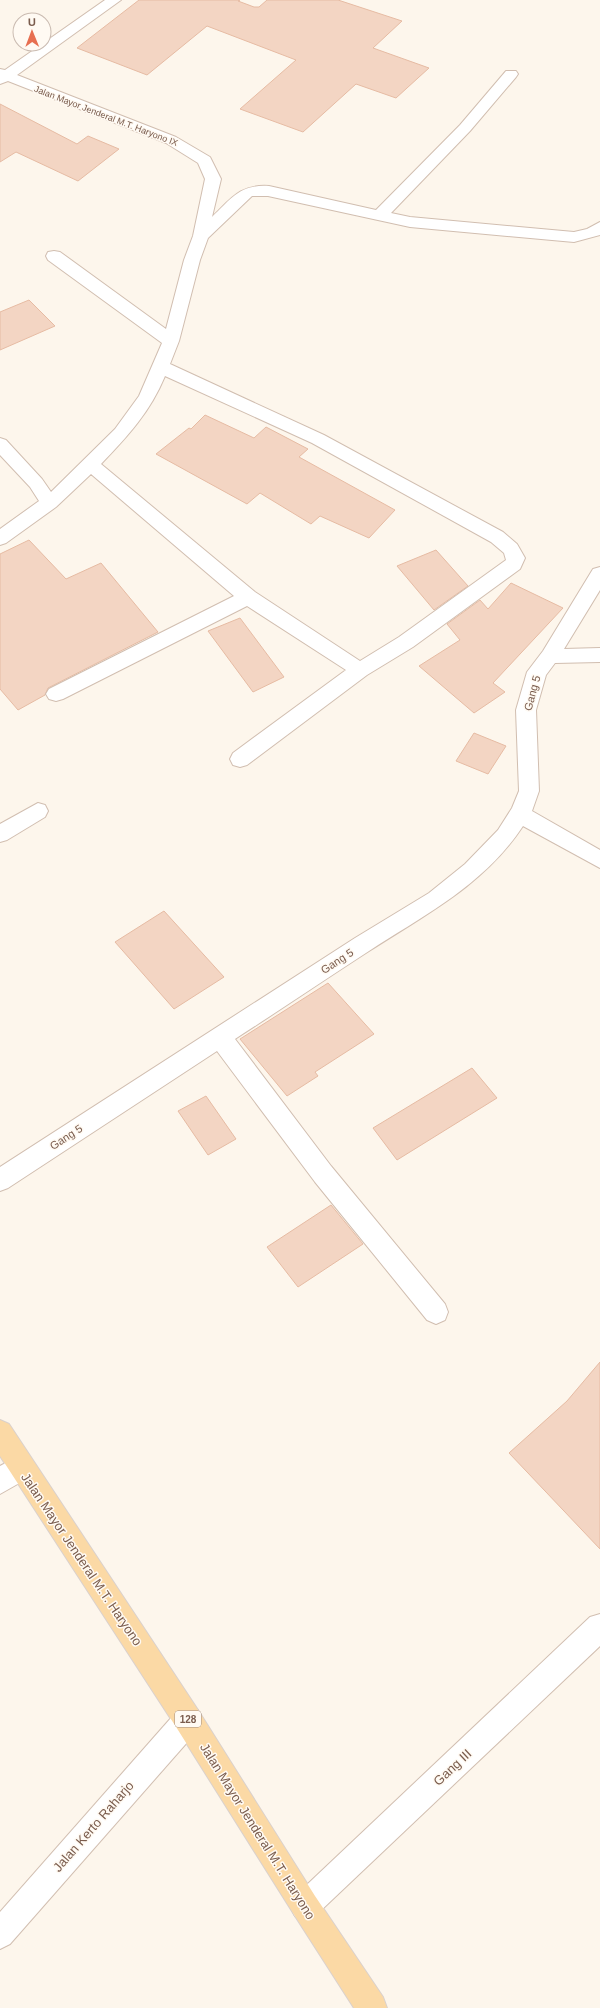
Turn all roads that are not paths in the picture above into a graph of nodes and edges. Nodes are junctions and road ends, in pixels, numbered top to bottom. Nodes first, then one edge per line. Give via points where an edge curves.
1 (114, 0) edge
2 (511, 74) dead end
3 (2, 76) edge
4 (380, 215) junction
5 (600, 227) edge
6 (201, 236) junction
7 (54, 256) dead end
8 (171, 341) junction
9 (161, 366) junction
10 (0, 444) edge
11 (91, 465) junction
12 (50, 503) junction
13 (0, 538) edge
14 (600, 574) edge
15 (248, 597) junction
16 (600, 655) edge
17 (550, 656) junction
18 (360, 670) junction
19 (56, 694) dead end
20 (240, 759) dead end
21 (38, 811) dead end
22 (519, 814) junction
23 (0, 834) edge
24 (600, 860) edge
25 (220, 1037) junction
26 (0, 1180) edge
27 (436, 1312) dead end
28 (0, 1433) edge
29 (11, 1474) edge
30 (600, 1627) edge
31 (188, 1720) junction
32 (305, 1906) junction
33 (0, 1934) edge
34 (372, 2008) edge

1 - 3 street
2 - 4 street via 465,128
3 - 6 street, Jalan Mayor Jenderal M.T. Haryono IX via 171,140 205,160 213,179
4 - 5 street via 410,222 553,236 574,237 592,234
4 - 6 street via 256,190 247,193
6 - 8 street, Jalan Mayor Jenderal M.T. Haryono IX via 192,260
7 - 8 street
8 - 9 street, Jalan Mayor Jenderal M.T. Haryono IX
9 - 11 street, Jalan Mayor Jenderal M.T. Haryono IX via 147,398 121,433
9 - 18 street via 318,439 497,537 511,549 516,558 513,564 406,642
10 - 12 street via 36,483
11 - 12 street, Jalan Mayor Jenderal M.T. Haryono IX
11 - 15 street
12 - 13 street, Jalan Mayor Jenderal M.T. Haryono IX
14 - 17 street, Gang 5
15 - 18 street
15 - 19 street
16 - 17 street
17 - 22 street, Gang 5 via 537,672 526,710 529,791
18 - 20 street
21 - 23 street
22 - 24 street
22 - 25 street, Gang 5 via 504,836 477,864 436,899
25 - 26 street, Gang 5
25 - 27 street via 323,1174
28 - 29 main road, Jalan Mayor Jenderal M.T. Haryono / 128
29 - 31 main road, Jalan Mayor Jenderal M.T. Haryono / 128
30 - 32 street, Gang III
31 - 32 main road, Jalan Mayor Jenderal M.T. Haryono / 128
31 - 33 street, Jalan Kerto Raharjo
32 - 34 main road, Jalan Mayor Jenderal M.T. Haryono / 128

